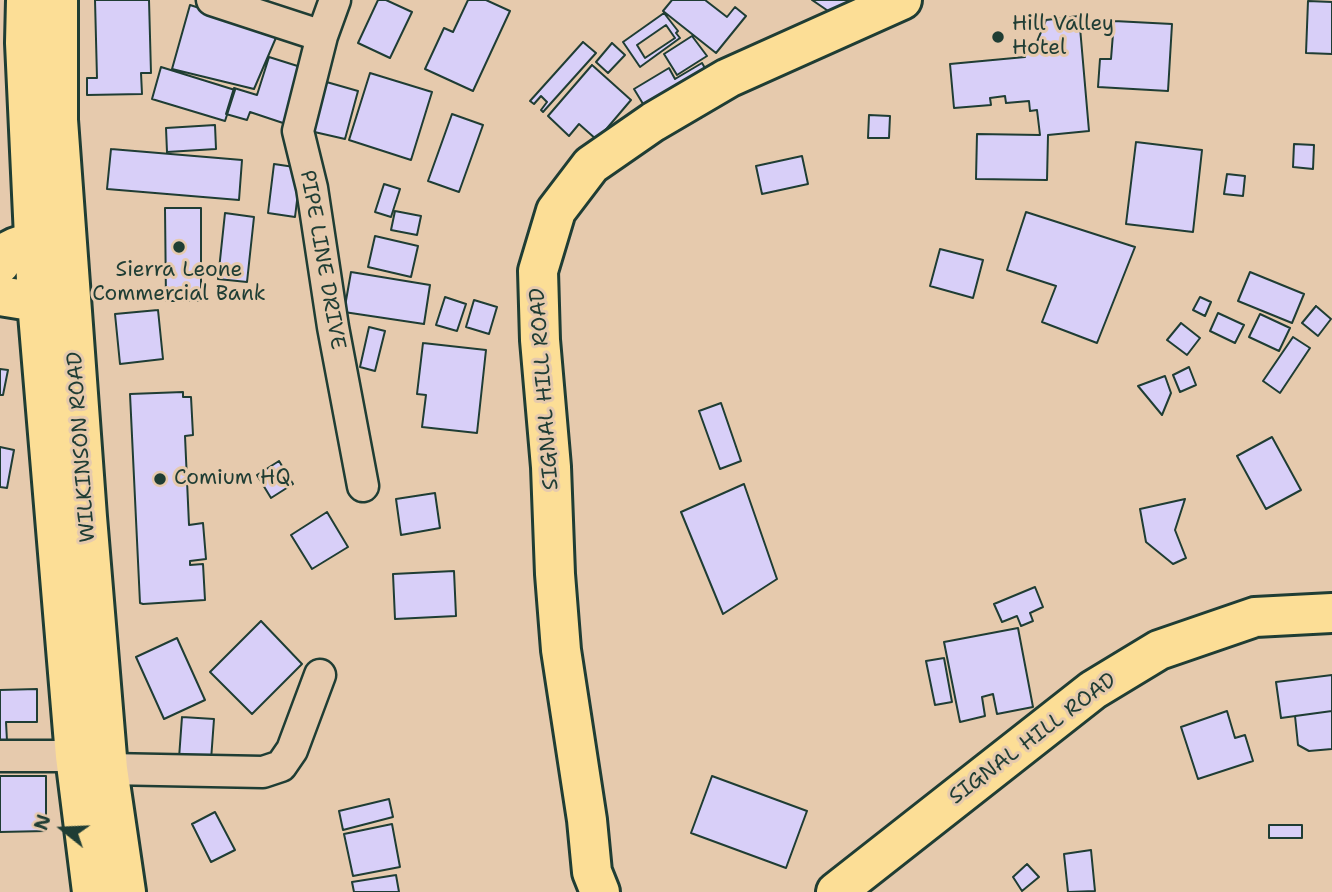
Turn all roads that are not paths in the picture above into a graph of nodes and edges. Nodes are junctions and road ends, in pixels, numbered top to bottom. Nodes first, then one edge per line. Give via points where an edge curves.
1 (26, 0) edge
2 (58, 0) edge
3 (212, 0) edge
4 (335, 0) edge
5 (902, 0) edge
6 (322, 36) junction
7 (31, 264) edge
8 (0, 296) edge
9 (363, 486) dead end
10 (1332, 614) edge
11 (320, 674) dead end
12 (0, 757) edge
13 (91, 762) junction
14 (92, 892) edge
15 (126, 892) edge
16 (600, 892) edge
17 (836, 892) edge

1 - 7 main road, WILKINSON ROAD
2 - 7 main road, WILKINSON ROAD via 58,120
3 - 6 street
4 - 6 street, PIPE LINE DRIVE
5 - 16 main road, SIGNAL HILL ROAD via 728,78 653,122 591,165 556,211 538,271 555,575 592,872
6 - 9 street, PIPE LINE DRIVE via 298,131 312,188
7 - 8 main road
7 - 13 main road, WILKINSON ROAD
7 - 13 main road, WILKINSON ROAD
10 - 17 main road, SIGNAL HILL ROAD via 1255,617 1160,650 1093,690
11 - 13 street via 292,750 281,766 263,772
12 - 13 street
13 - 14 main road, WILKINSON ROAD
13 - 15 main road, WILKINSON ROAD

